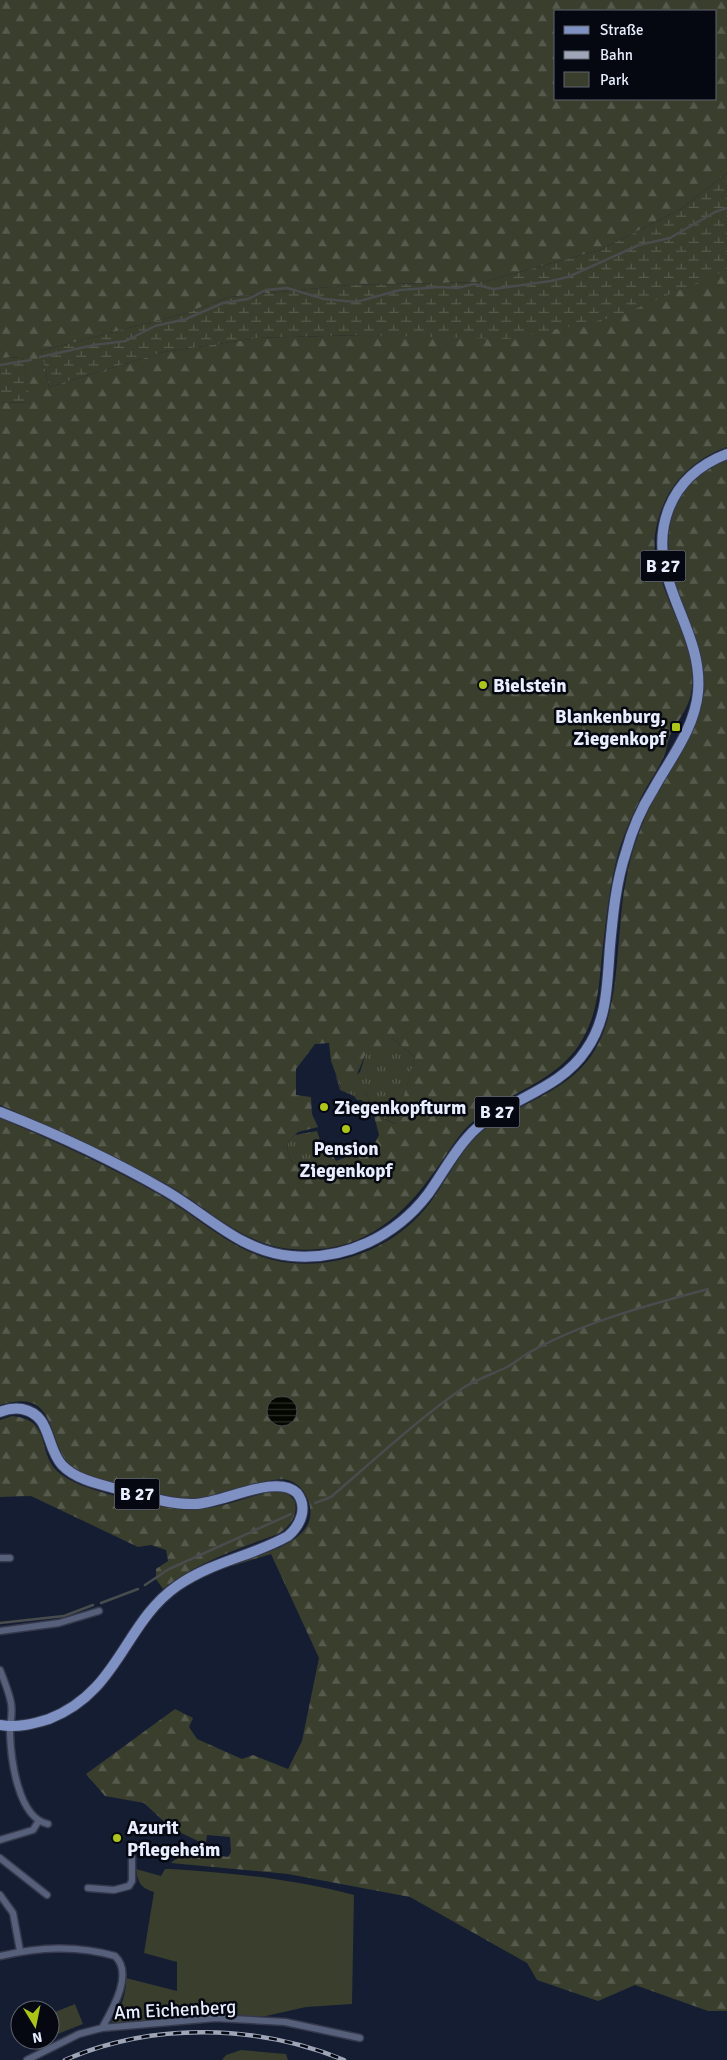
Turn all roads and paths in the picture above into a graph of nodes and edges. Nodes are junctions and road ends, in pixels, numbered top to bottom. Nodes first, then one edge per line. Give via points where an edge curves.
1 (727, 454) edge
2 (0, 1112) edge
3 (0, 1412) edge
4 (0, 1558) edge
5 (10, 1558) dead end
6 (99, 1611) dead end
7 (0, 1631) edge
8 (0, 1670) edge
9 (5, 1726) edge
10 (38, 1822) junction
11 (48, 1824) dead end
12 (0, 1840) edge
13 (0, 1858) edge
14 (132, 1858) dead end
15 (88, 1888) dead end
16 (0, 1895) edge
17 (47, 1895) dead end
18 (20, 1951) junction
19 (0, 1956) edge
20 (102, 2028) junction
21 (360, 2038) dead end
22 (27, 2060) edge

1 - 2 main road, B 27 via 703,466 684,483 671,503 663,526 662,561 695,653 698,691 686,732 645,803 626,851 618,884 606,999 599,1025 586,1050 566,1073 475,1129 407,1218 378,1238 339,1253 300,1256 268,1251 234,1238 142,1178
3 - 9 main road, B 27 via 18,1408 37,1415 45,1425 60,1463 77,1476 98,1483 182,1504 215,1501 272,1485 286,1486 302,1500 303,1510 293,1532 282,1539 203,1570 176,1586 156,1604 115,1665 84,1698 53,1717 32,1724
4 - 5 street
6 - 7 street via 59,1623
8 - 9 street via 11,1702
9 - 10 street via 19,1790
10 - 11 street
10 - 12 street via 33,1830
13 - 17 street
14 - 15 street via 129,1886 114,1890
16 - 18 street via 13,1913
18 - 19 street
18 - 20 street via 70,1947 116,1956 121,1968 119,1999
20 - 21 street, Am Eichenberg via 216,2018 285,2022
20 - 22 street, Am Eichenberg via 79,2034

